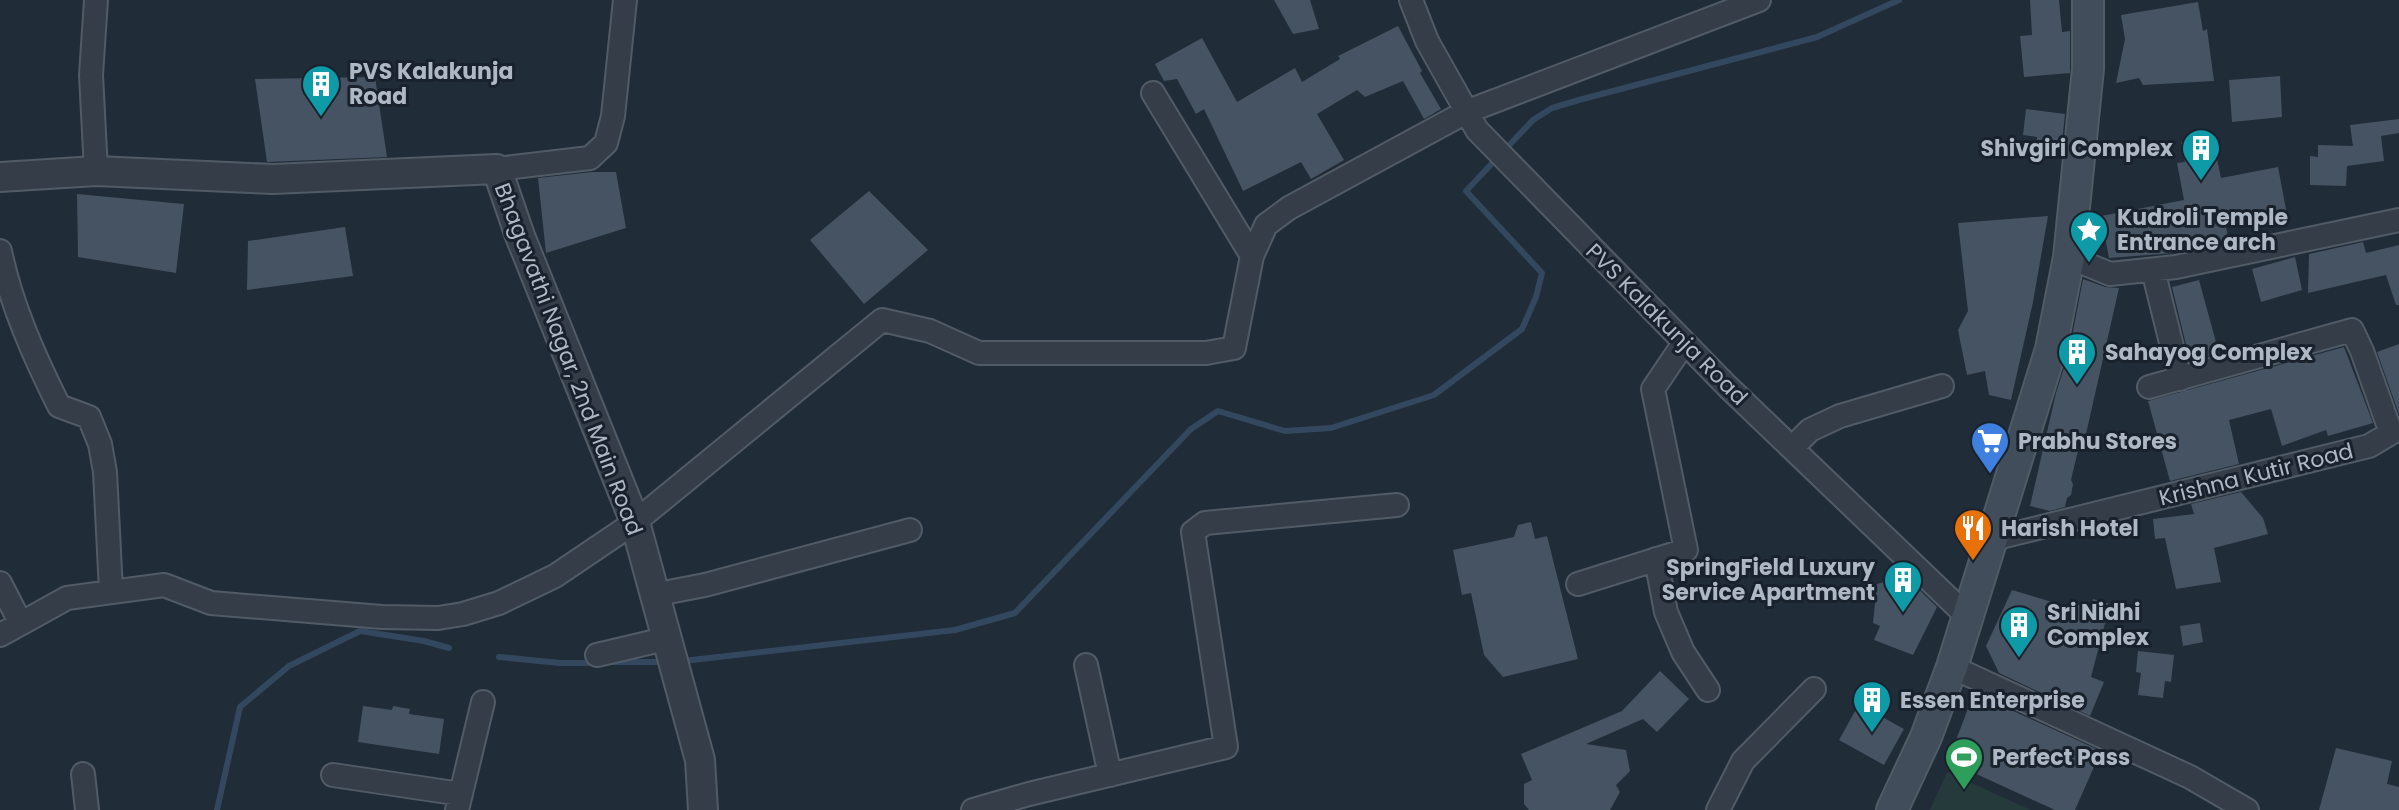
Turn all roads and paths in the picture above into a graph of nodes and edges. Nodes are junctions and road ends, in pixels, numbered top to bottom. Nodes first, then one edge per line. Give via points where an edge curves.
1 (96, 0) edge
2 (625, 0) edge
3 (1411, 0) edge
4 (1759, 0) edge
5 (2093, 1) edge
6 (1721, 8) edge
7 (1153, 93) dead end
8 (1472, 121) junction
9 (497, 169) junction
10 (96, 171) junction
11 (0, 177) edge
12 (2399, 220) edge
13 (0, 251) edge
14 (1252, 256) junction
15 (2069, 257) junction
16 (2153, 270) junction
17 (1684, 343) junction
18 (2180, 379) junction
19 (1942, 386) dead end
20 (2149, 387) dead end
21 (2395, 431) edge
22 (1792, 448) junction
23 (1397, 505) dead end
24 (635, 522) junction
25 (910, 530) dead end
26 (1993, 539) junction
27 (1656, 559) junction
28 (0, 583) edge
29 (1578, 584) dead end
30 (111, 591) junction
31 (653, 595) junction
32 (1967, 616) junction
33 (20, 622) junction
34 (0, 635) edge
35 (667, 644) junction
36 (597, 655) dead end
37 (1086, 665) dead end
38 (1952, 667) junction
39 (1814, 689) dead end
40 (1708, 690) dead end
41 (483, 702) dead end
42 (83, 774) dead end
43 (333, 775) dead end
44 (1110, 775) junction
45 (459, 802) edge
46 (1031, 802) edge
47 (87, 810) edge
48 (703, 810) edge
49 (973, 810) edge
50 (1718, 810) edge
51 (1892, 810) edge
52 (2247, 810) edge

1 - 10 street via 91,75
2 - 9 street via 606,143 590,158
3 - 8 street, PVS Kalakunja Road via 1427,41
4 - 6 street
5 - 15 main road
6 - 8 street
7 - 14 street
8 - 14 street via 1289,208 1266,225
8 - 17 street, PVS Kalakunja Road
9 - 10 street via 273,179
9 - 24 street, Bhagavathi Nagar, 2nd Main Road
10 - 11 street
12 - 16 street
13 - 30 street via 29,341 59,406 89,417 98,436
14 - 24 street via 1234,348 1206,353 979,353 930,331 882,320
15 - 16 street via 2110,274
15 - 26 main road via 2051,349
16 - 18 street
17 - 22 street, PVS Kalakunja Road
17 - 27 street via 1653,389 1686,550
18 - 20 street, Krishna Kutir Road
18 - 21 street, Krishna Kutir Road via 2352,330
19 - 22 street via 1840,416 1810,430
21 - 26 street, Krishna Kutir Road via 2369,446
22 - 32 street, PVS Kalakunja Road
23 - 44 street via 1205,523 1193,532 1226,747
24 - 30 street via 555,576 499,603 450,616 382,617 211,603 164,585
24 - 31 street, Bhagavathi Nagar, 2nd Main Road
25 - 31 street
26 - 32 main road
27 - 29 street
27 - 40 street via 1666,612
28 - 33 street
30 - 33 street via 67,598
31 - 35 street, Bhagavathi Nagar, 2nd Main Road
32 - 38 main road
33 - 34 street
35 - 36 street
35 - 48 street, Bhagavathi Nagar, 2nd Main Road via 700,760
37 - 44 street
38 - 51 main road
38 - 52 street via 2190,777
39 - 50 street via 1743,761
41 - 45 street
42 - 47 street
43 - 45 street
44 - 46 street
46 - 49 street

